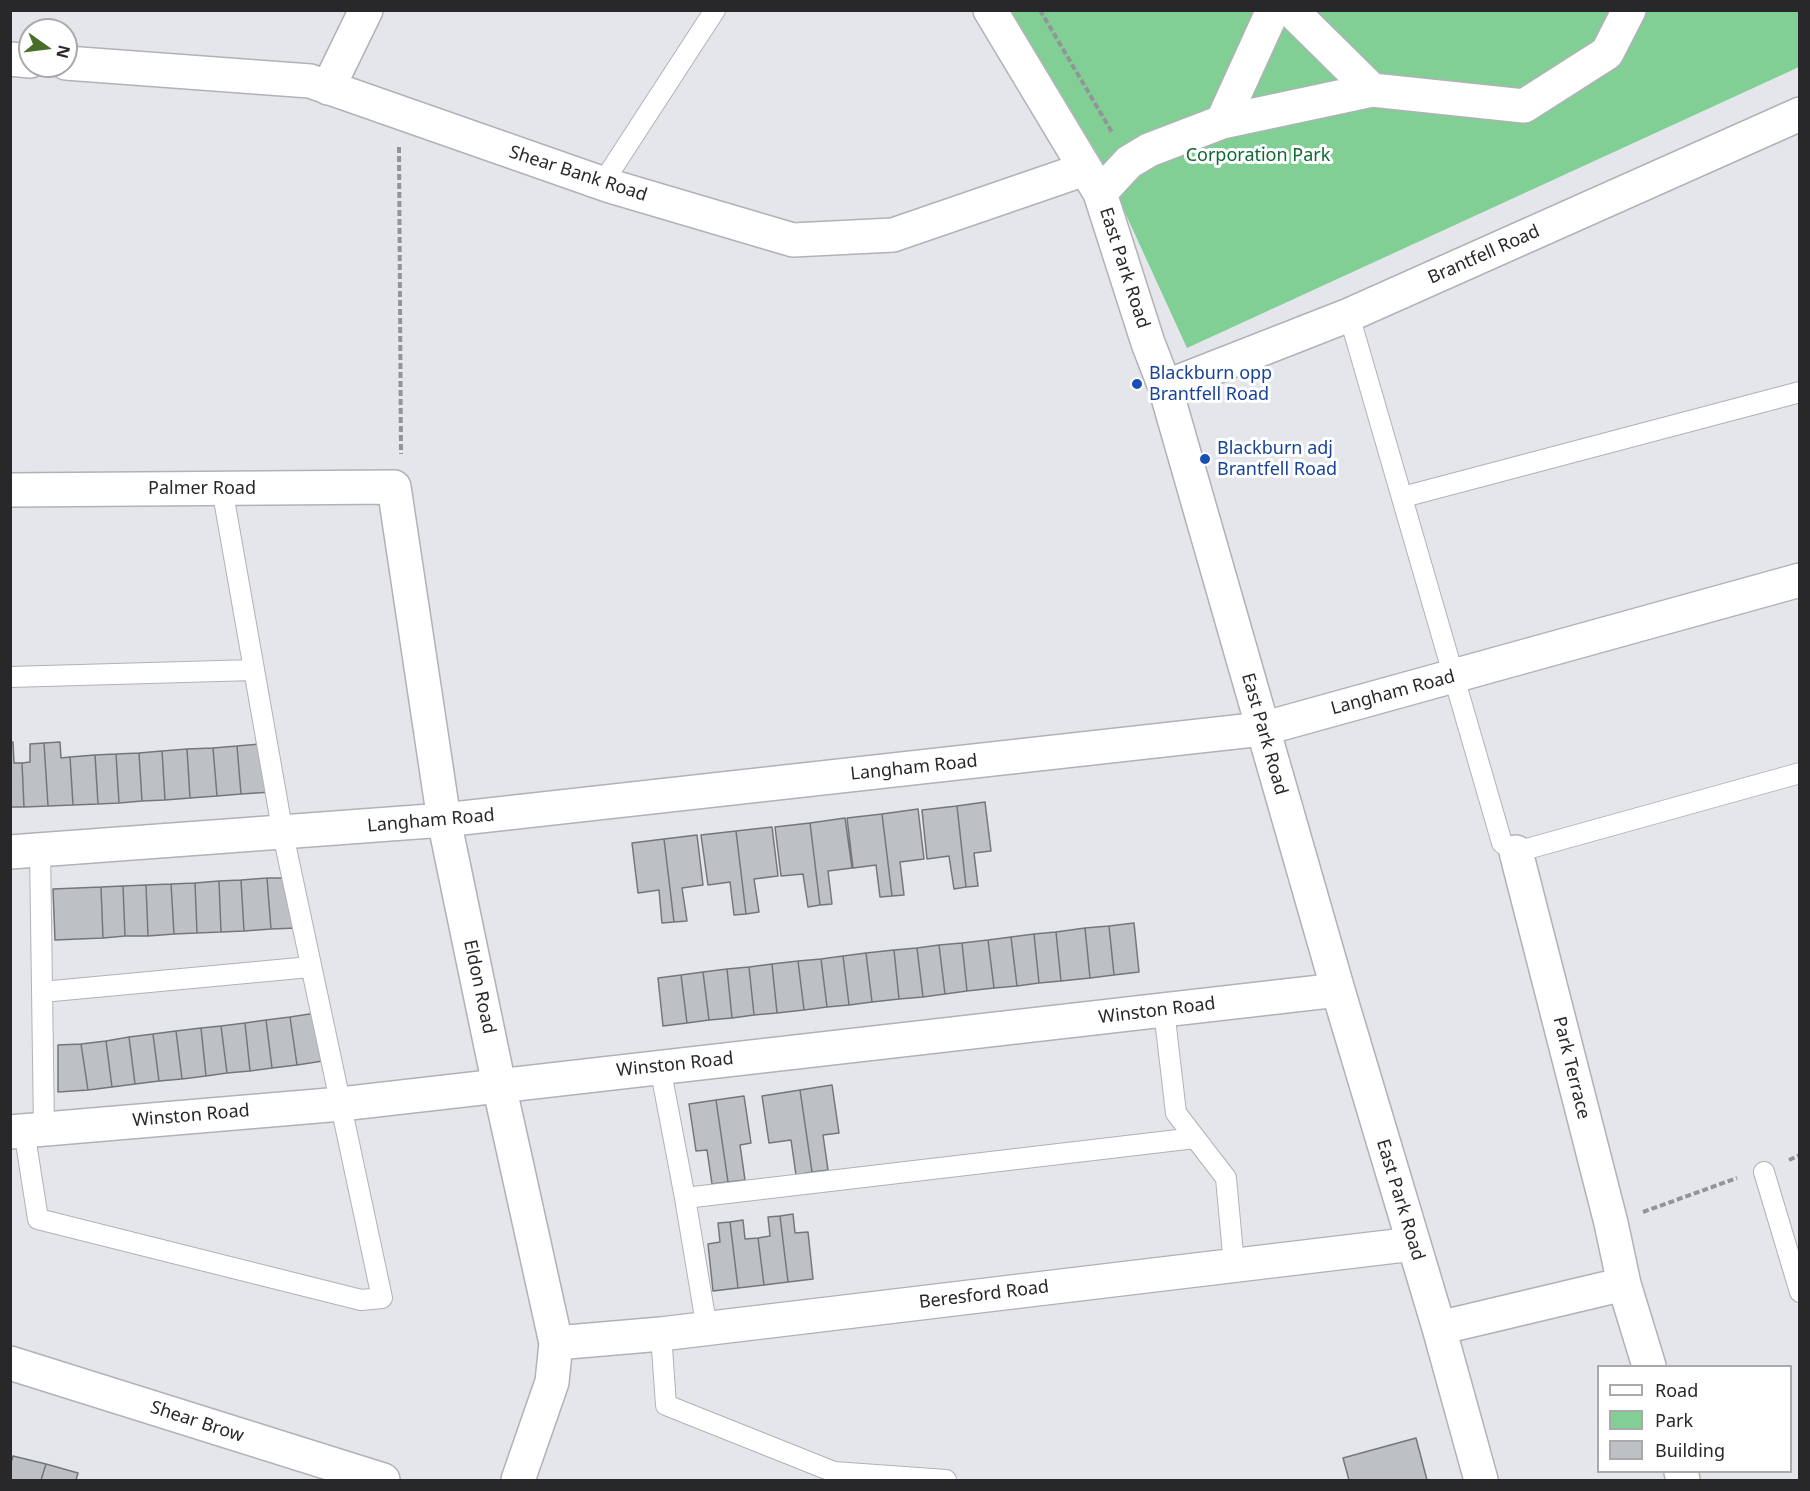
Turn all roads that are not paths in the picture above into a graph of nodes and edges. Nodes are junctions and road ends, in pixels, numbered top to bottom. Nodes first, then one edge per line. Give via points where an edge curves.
1 (366, 10) edge
2 (715, 10) edge
3 (990, 10) edge
4 (1273, 10) edge
5 (1291, 10) edge
6 (1629, 10) edge
7 (78, 64) edge
8 (328, 88) junction
9 (1372, 90) junction
10 (1800, 114) edge
11 (1222, 122) junction
12 (1092, 181) junction
13 (603, 184) junction
14 (1349, 315) junction
15 (1165, 387) junction
16 (1800, 392) edge
17 (394, 487) joint
18 (222, 488) junction
19 (10, 490) edge
20 (1403, 497) junction
21 (1800, 580) edge
22 (254, 670) junction
23 (1453, 676) junction
24 (10, 677) edge
25 (1262, 729) junction
26 (1800, 773) edge
27 (444, 820) junction
28 (283, 834) junction
29 (25, 851) edge
30 (1516, 852) junction
31 (310, 967) junction
32 (1338, 990) junction
33 (42, 992) junction
34 (1164, 1010) junction
35 (660, 1067) junction
36 (499, 1085) junction
37 (341, 1104) junction
38 (26, 1130) edge
39 (1195, 1138) junction
40 (1764, 1172) road end
41 (685, 1198) junction
42 (1413, 1244) junction
43 (1234, 1266) junction
44 (1624, 1284) junction
45 (1800, 1292) edge
46 (1439, 1328) junction
47 (707, 1329) junction
48 (661, 1334) junction
49 (556, 1343) junction
50 (10, 1363) edge
51 (1649, 1365) edge
52 (383, 1480) edge
53 (518, 1480) edge
54 (946, 1480) edge
55 (1480, 1480) edge

1 - 8 street
2 - 13 lane
3 - 12 street, East Park Road
4 - 11 street
5 - 9 street
6 - 9 street via 1607,53 1524,106
7 - 8 street, Shear Bank Road via 310,81
8 - 13 street, Shear Bank Road
9 - 11 street
10 - 14 street, Brantfell Road
11 - 12 street via 1149,150
12 - 13 street, Shear Bank Road via 893,235 793,240
12 - 15 street, East Park Road
14 - 15 street, Brantfell Road
14 - 20 lane
15 - 25 street, East Park Road
16 - 20 lane
17 - 18 street, Palmer Road
17 - 27 street, Eldon Road
18 - 19 street, Palmer Road
18 - 22 lane
20 - 23 lane
21 - 23 street, Langham Road
22 - 24 lane
22 - 28 lane
23 - 25 street, Langham Road
23 - 30 lane via 1502,843
25 - 27 street, Langham Road
25 - 32 street, East Park Road
26 - 30 lane
27 - 28 street, Langham Road
27 - 36 street, Eldon Road
28 - 29 street, Langham Road
28 - 31 lane
29 - 33 lane
30 - 44 street, Park Terrace
31 - 33 lane
31 - 37 lane
32 - 34 street, Winston Road
32 - 42 street, East Park Road
33 - 38 lane
34 - 35 street, Winston Road
34 - 39 lane via 1176,1113
35 - 36 street, Winston Road
35 - 41 lane
36 - 37 street, Winston Road
36 - 49 street, Eldon Road
37 - 38 street, Winston Road
37 - 38 lane via 382,1298 361,1300 38,1219
39 - 41 lane
39 - 43 lane via 1226,1178
40 - 45 lane
41 - 47 lane
42 - 43 street, Beresford Road
42 - 46 street, East Park Road
43 - 47 street, Beresford Road
44 - 46 street
44 - 51 street, Park Terrace
46 - 55 street, East Park Road
47 - 48 street, Beresford Road
48 - 49 street, Beresford Road
48 - 54 lane via 666,1405 834,1472
49 - 53 street, Eldon Road via 552,1382
50 - 52 street, Shear Brow

